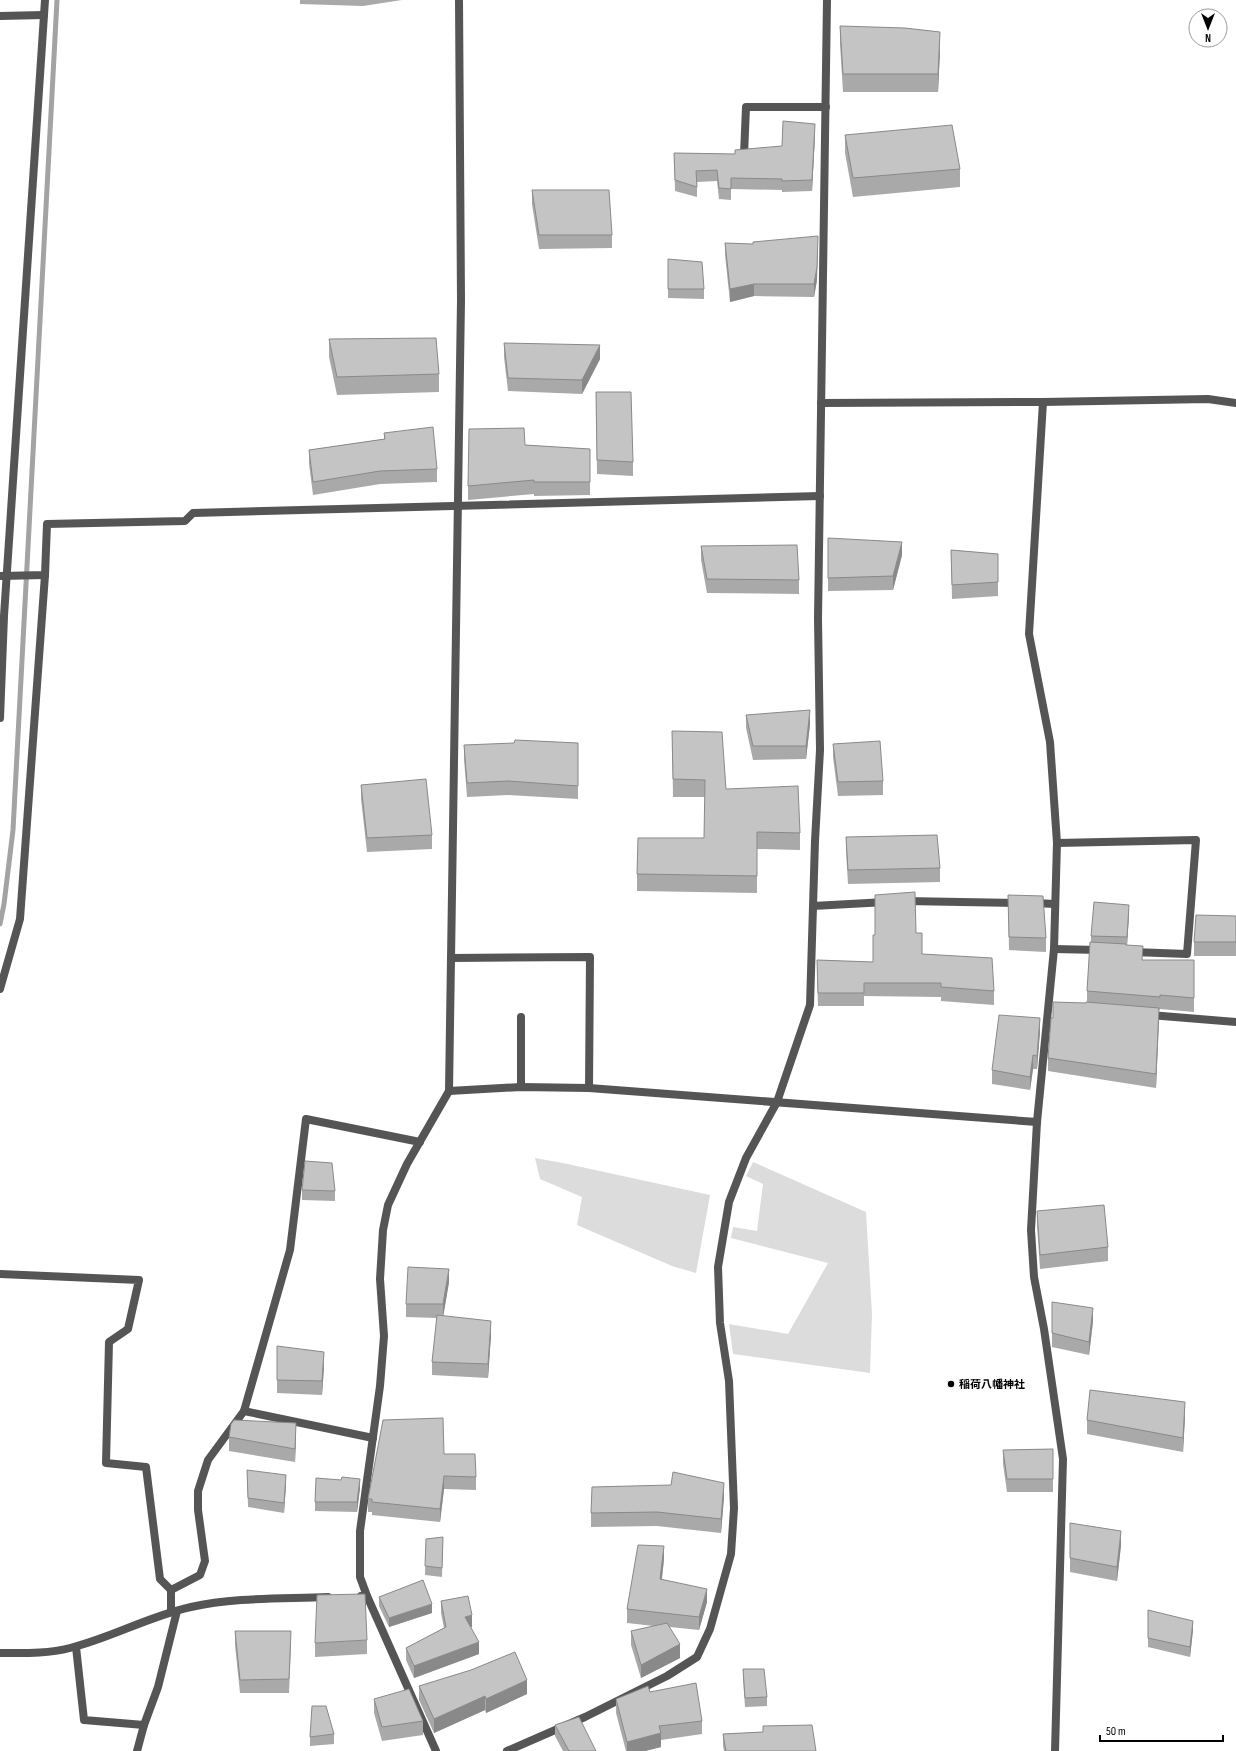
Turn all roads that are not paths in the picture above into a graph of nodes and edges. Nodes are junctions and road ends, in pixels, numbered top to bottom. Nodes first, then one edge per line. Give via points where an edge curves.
1 (45, 0) edge
2 (459, 0) edge
3 (827, 0) edge
4 (44, 15) junction
5 (0, 16) edge
6 (826, 107) junction
7 (729, 156) edge
8 (1043, 402) junction
9 (821, 403) junction
10 (1236, 403) edge
11 (820, 496) junction
12 (458, 506) junction
13 (8, 576) edge
14 (41, 576) junction
15 (0, 718) edge
16 (1057, 843) junction
17 (1055, 904) junction
18 (813, 906) junction
19 (1054, 949) junction
20 (1109, 951) edge
21 (1125, 951) edge
22 (451, 958) junction
23 (0, 989) edge
24 (1143, 1014) edge
25 (521, 1017) dead end
26 (1236, 1022) edge
27 (521, 1087) junction
28 (589, 1088) junction
29 (449, 1090) junction
30 (777, 1102) junction
31 (1037, 1122) junction
32 (420, 1142) junction
33 (0, 1274) edge
34 (244, 1411) junction
35 (373, 1438) junction
36 (171, 1590) junction
37 (367, 1596) junction
38 (336, 1597) edge
39 (352, 1597) edge
40 (174, 1611) junction
41 (76, 1646) junction
42 (0, 1653) edge
43 (144, 1724) junction
44 (137, 1751) edge
45 (436, 1751) edge
46 (507, 1751) edge
47 (1055, 1751) edge

1 - 4 street
2 - 12 street via 461,300
3 - 6 street
4 - 5 street
4 - 13 street
6 - 7 street via 746,107 744,155
6 - 9 street
8 - 9 street
8 - 10 street via 1208,399
8 - 16 street via 1029,634 1050,742
9 - 11 street
11 - 12 street
11 - 18 street via 820,750
12 - 14 street via 192,513 185,521 47,524
12 - 22 street
13 - 14 street
13 - 15 street
14 - 23 street via 20,919
16 - 17 street
16 - 21 street via 1196,840 1187,954
17 - 18 street via 920,900
17 - 19 street
18 - 30 street via 810,1005
19 - 20 street
19 - 31 street via 1053,1007
22 - 28 street via 590,957
22 - 29 street
24 - 26 street
25 - 27 street
27 - 28 street
27 - 29 street
28 - 30 street
29 - 32 street
30 - 31 street
30 - 46 street via 746,1158 729,1202 718,1267 720,1323 728,1382 734,1508 731,1554 710,1629 697,1657 667,1676 585,1717
31 - 47 street via 1031,1230 1034,1277 1063,1459
32 - 34 street via 306,1119 290,1250
32 - 35 street via 406,1164 388,1205 383,1230 380,1279 384,1336
33 - 36 street via 139,1280 128,1329 110,1342 106,1463 146,1467 160,1579
34 - 35 street
34 - 36 street via 208,1460 198,1491 205,1562 200,1575
35 - 37 street via 360,1531 360,1577
36 - 40 street
37 - 39 street
37 - 45 street
38 - 40 street via 215,1602
40 - 41 street
40 - 43 street via 158,1687
41 - 42 street via 56,1651
41 - 43 street via 84,1720
43 - 44 street

